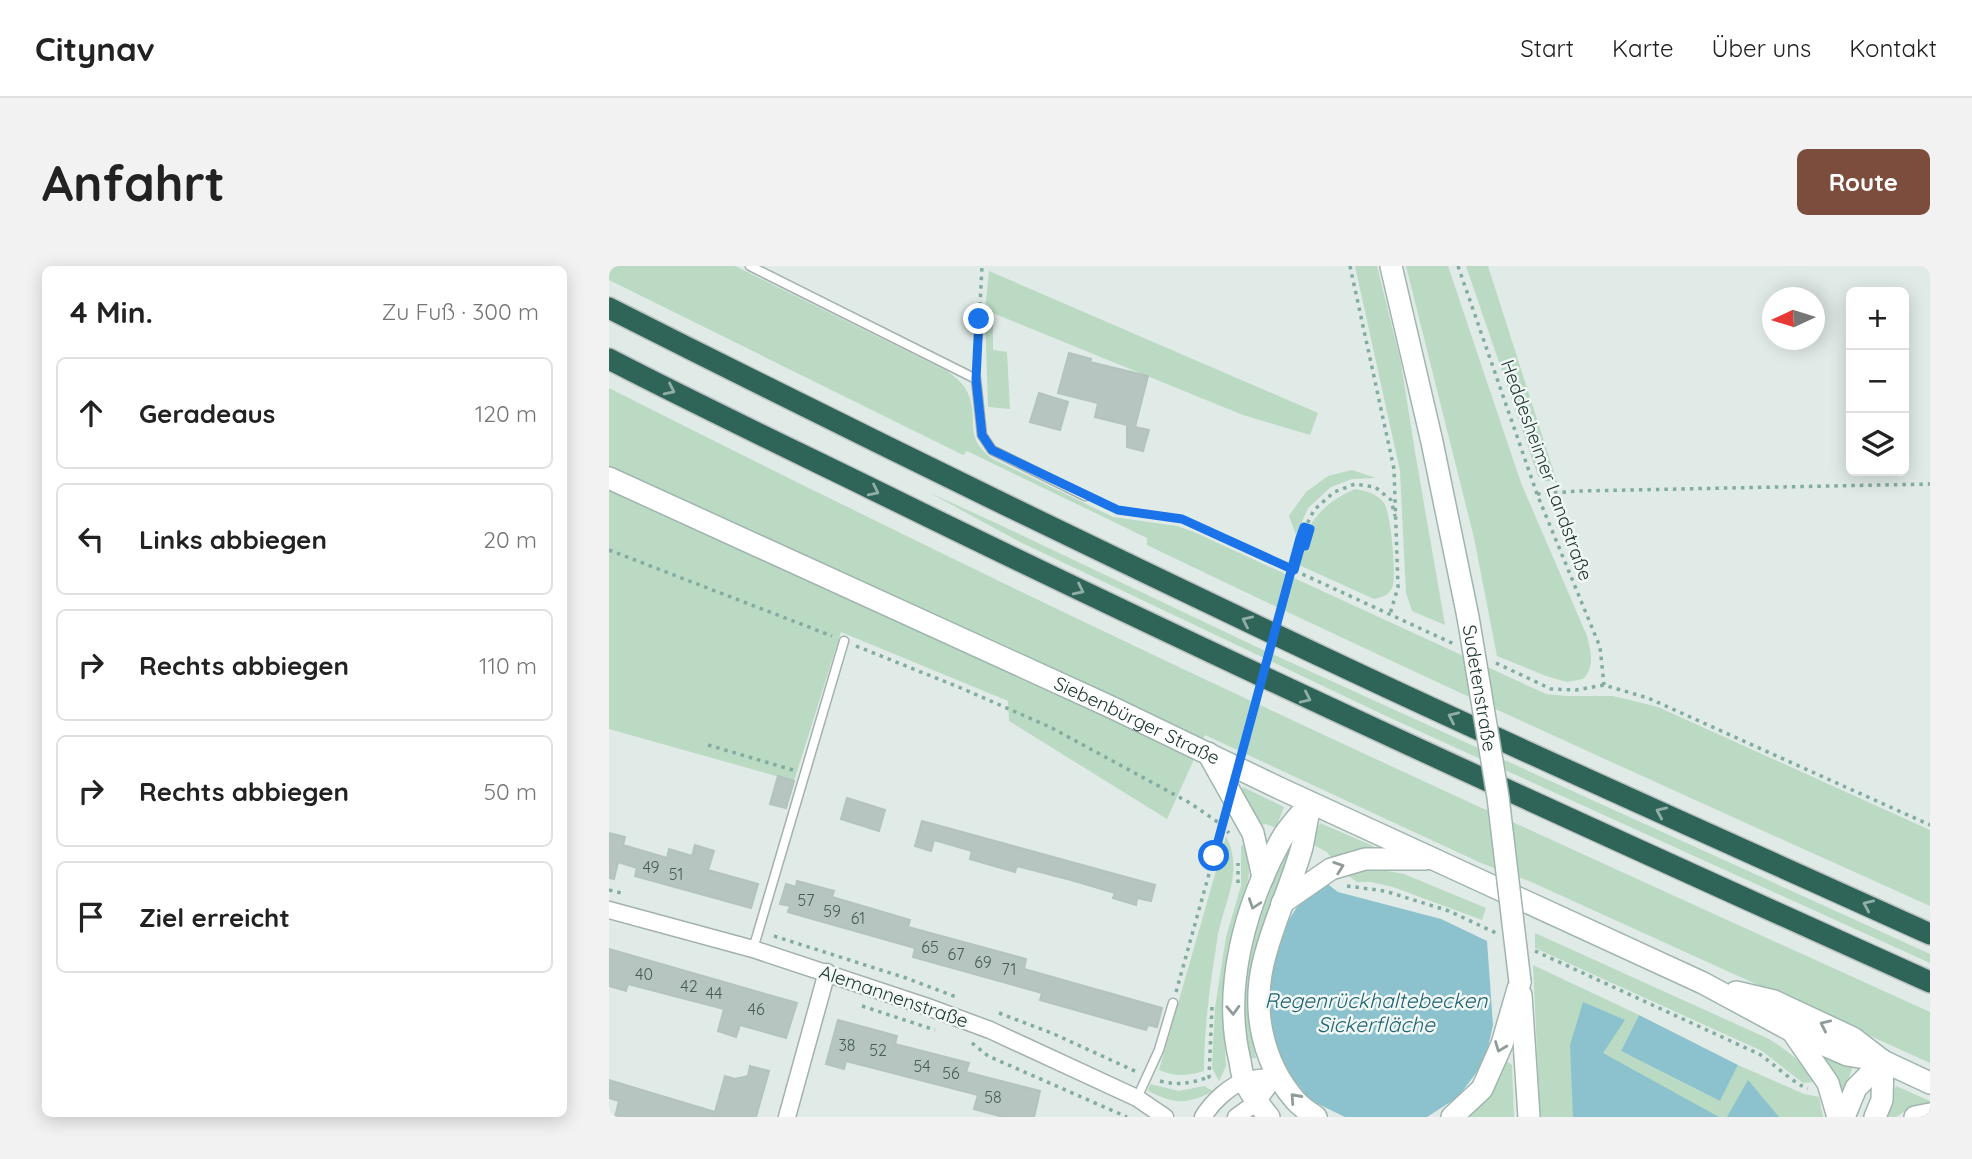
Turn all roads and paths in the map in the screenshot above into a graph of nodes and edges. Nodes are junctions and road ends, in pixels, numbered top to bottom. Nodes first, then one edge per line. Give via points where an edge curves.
1 (750, 266) edge
2 (982, 266) edge
3 (1350, 266) edge
4 (1391, 266) edge
5 (1458, 266) edge
6 (609, 309) edge
7 (609, 359) edge
8 (976, 379) junction
9 (609, 478) edge
10 (1930, 484) edge
11 (1537, 494) junction
12 (1085, 496) joint
13 (1397, 524) junction
14 (1304, 527) junction
15 (609, 550) edge
16 (1294, 570) junction
17 (844, 641) junction
18 (708, 745) dead end
19 (1208, 753) junction
20 (794, 771) dead end
21 (1310, 803) junction
22 (1222, 825) junction
23 (1930, 825) edge
24 (1234, 839) dead end
25 (1432, 859) junction
26 (1211, 869) junction
27 (1331, 869) junction
28 (1263, 877) junction
29 (1282, 903) junction
30 (609, 910) edge
31 (1499, 934) dead end
32 (1930, 934) edge
33 (1524, 946) dead end
34 (753, 949) junction
35 (827, 972) junction
36 (1520, 982) junction
37 (1930, 982) edge
38 (1703, 983) junction
39 (1173, 1003) joint
40 (860, 1005) dead end
41 (935, 1030) dead end
42 (1793, 1031) junction
43 (971, 1043) dead end
44 (1883, 1061) junction
45 (1147, 1076) junction
46 (1276, 1076) junction
47 (1209, 1077) dead end
48 (1244, 1080) junction
49 (1828, 1083) junction
50 (1930, 1083) edge
51 (1137, 1098) junction
52 (1263, 1110) edge
53 (1930, 1114) edge
54 (787, 1117) edge
55 (1127, 1117) edge
56 (1165, 1117) edge
57 (1203, 1117) edge
58 (1236, 1117) edge
59 (1316, 1117) edge
60 (1453, 1117) edge
61 (1528, 1117) edge
62 (1838, 1117) edge
63 (1844, 1117) edge
64 (1875, 1117) edge
65 (1915, 1117) edge

1 - 8 lane
2 - 8 path
3 - 13 path via 1394,469
4 - 36 main road, Sudetenstraße, bridge via 1468,617 1498,797
5 - 11 path, Heddesheimer Landstraße
32 -> 6 highway via 1198,598
7 -> 37 highway via 1175,636
8 - 12 lane via 982,435 992,450
9 - 19 main road, Siebenbürger Straße
10 - 11 path
11 - 23 path, Heddesheimer Landstraße via 1600,647 1604,685 1648,698
12 - 16 path via 1118,510 1182,519
13 - 14 path via 1391,500 1375,487 1355,484 1334,492
13 - 16 path via 1398,587 1390,614
14 - 16 path via 1310,529
14 - 26 path, bridge
15 - 17 path
17 - 22 path via 1050,727
17 - 34 lane
18 - 20 path
19 - 21 main road, Siebenbürger Straße
19 - 28 main road via 1253,833
21 - 25 main road, Siebenbürger Straße
21 - 28 main road via 1282,838
21 - 29 main road
22 - 24 path
22 - 26 path via 1214,852 1209,849 1204,866
27 -> 25 main road via 1365,859
25 - 38 main road, Siebenbürger Straße
26 - 39 path
27 - 29 main road
27 - 31 path via 1345,886 1385,891 1450,911
28 -> 48 main road via 1240,942 1233,997 1234,1040
29 - 46 main road via 1262,966 1259,1005 1263,1042
30 - 34 street, Alemannenstraße
33 - 49 path via 1759,1054 1801,1087 1814,1089
34 - 35 street, Alemannenstraße
35 - 51 street, Alemannenstraße via 990,1030
35 - 54 street
36 -> 60 main road via 1502,1044 1482,1089
36 - 61 main road, Sudetenstraße
38 - 42 main road, Siebenbürger Straße
44 -> 38 main road, Siebenbürger Straße via 1853,1038 1774,1001
39 - 45 lane
40 - 41 path
42 - 44 main road, Siebenbürger Straße via 1847,1055
42 - 49 main road
43 - 55 path via 988,1056
44 - 50 main road, Siebenbürger Straße
44 - 63 main road via 1856,1088
44 - 64 main road via 1882,1100
45 - 47 path via 1175,1085
45 - 51 lane
46 - 48 street
46 - 52 street
59 -> 46 main road via 1297,1103
48 - 52 main road
48 - 57 street via 1222,1095
49 - 62 main road
51 - 56 street, Alemannenstraße
52 - 58 street
53 - 65 main road

